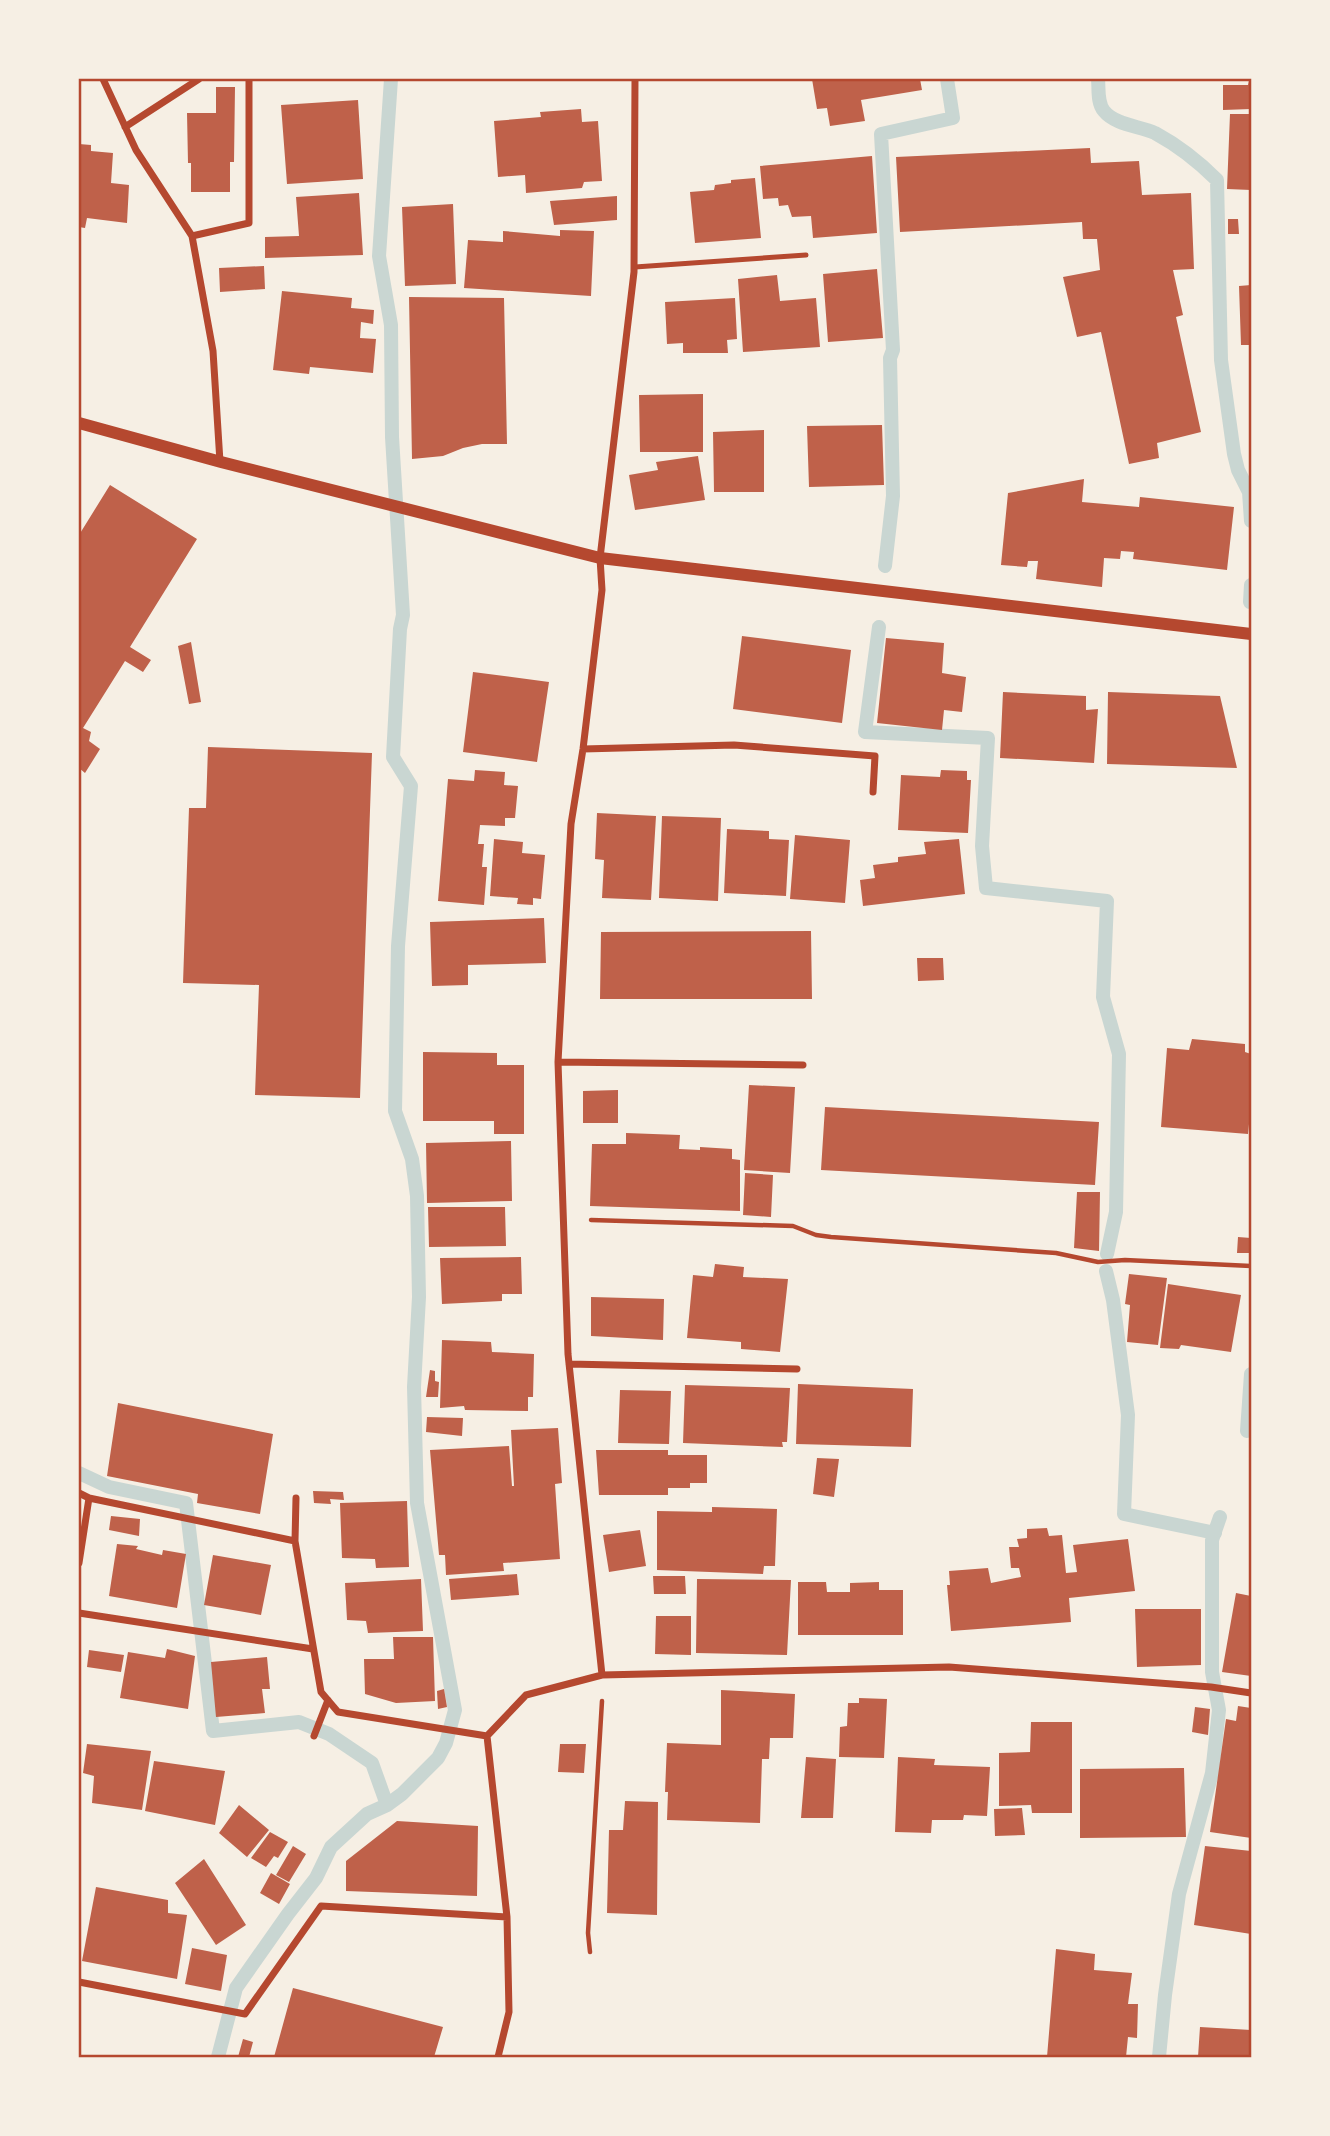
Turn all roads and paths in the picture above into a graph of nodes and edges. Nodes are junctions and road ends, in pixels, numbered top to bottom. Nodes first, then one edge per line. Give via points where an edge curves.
1 (103, 79) edge
2 (199, 79) edge
3 (249, 79) edge
4 (635, 79) edge
5 (125, 127) junction
6 (192, 236) junction
7 (806, 255) dead end
8 (635, 267) junction
9 (79, 423) edge
10 (220, 462) junction
11 (600, 558) junction
12 (1251, 634) edge
13 (583, 749) junction
14 (873, 792) dead end
15 (558, 1062) junction
16 (803, 1065) dead end
17 (564, 1220) junction
18 (1251, 1266) edge
19 (569, 1364) junction
20 (797, 1369) dead end
21 (79, 1493) edge
22 (89, 1498) junction
23 (296, 1498) dead end
24 (295, 1541) junction
25 (79, 1563) edge
26 (79, 1613) edge
27 (313, 1649) junction
28 (603, 1675) junction
29 (1251, 1693) edge
30 (328, 1700) junction
31 (602, 1720) dead end
32 (314, 1736) dead end
33 (487, 1736) junction
34 (507, 1917) junction
35 (590, 1952) dead end
36 (79, 1982) edge
37 (498, 2057) edge

1 - 5 street
2 - 5 street
3 - 6 street via 249,223
4 - 8 street
5 - 6 street
6 - 10 street via 213,351
7 - 8 lane
8 - 11 street
9 - 10 street
10 - 11 street
11 - 12 street
11 - 13 street via 601,590
13 - 14 street via 734,745 875,755
13 - 15 street via 570,824
15 - 16 street
15 - 17 street
17 - 18 path via 793,1226 824,1236 1056,1254 1098,1262
17 - 19 street
19 - 20 street
19 - 28 street
21 - 22 street
22 - 24 street
22 - 25 street
23 - 24 street
24 - 27 street
26 - 27 street
27 - 30 street via 321,1692
28 - 29 street via 949,1667
28 - 33 street via 526,1695
30 - 32 street
30 - 33 street via 338,1712
31 - 35 path
33 - 34 street
34 - 36 street via 321,1906 245,2014
34 - 37 street via 509,2012

